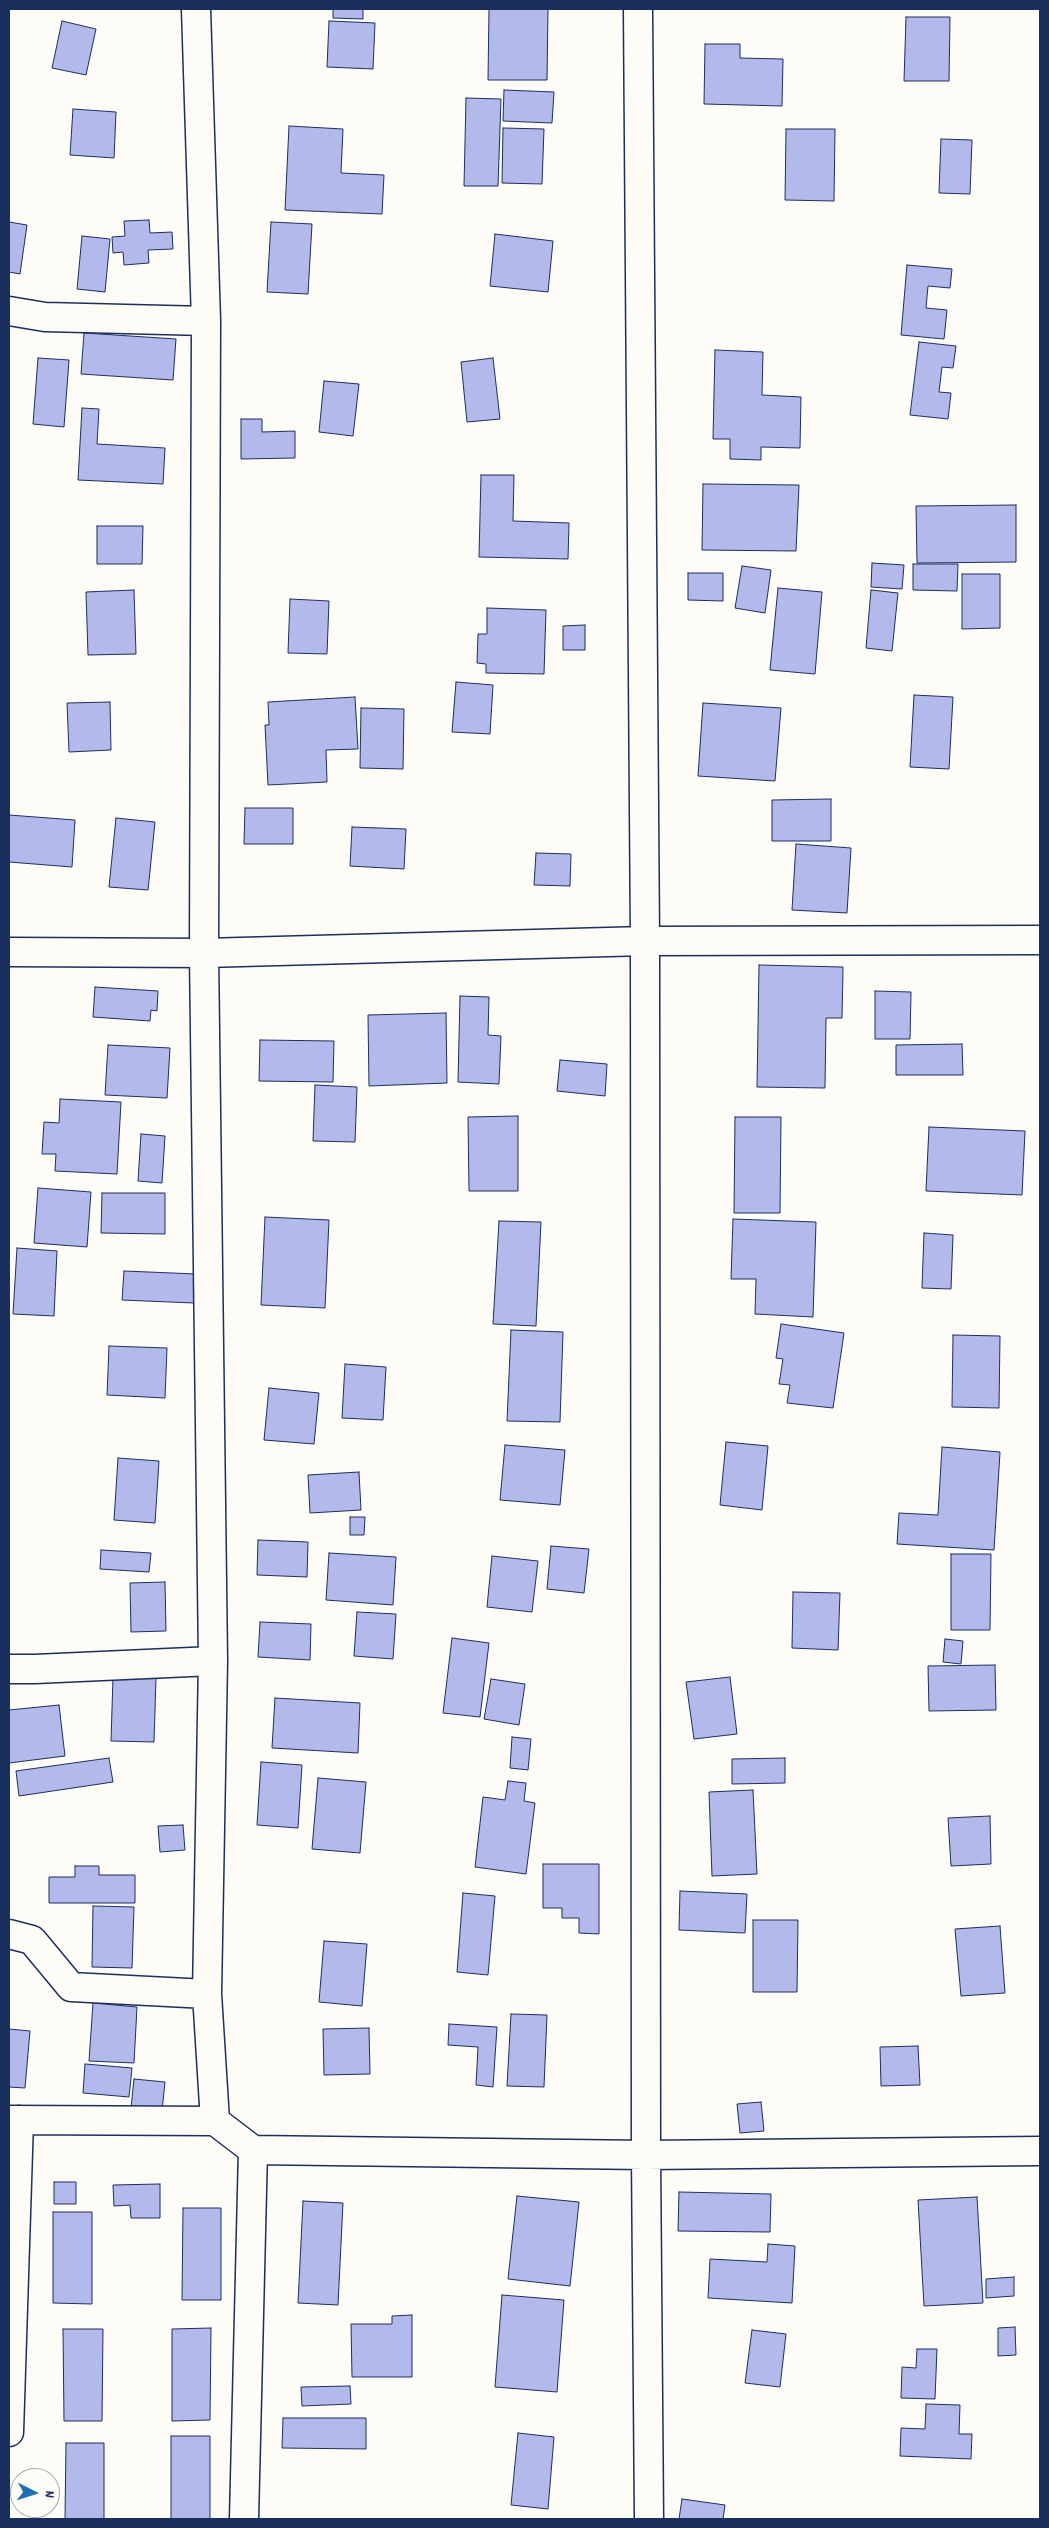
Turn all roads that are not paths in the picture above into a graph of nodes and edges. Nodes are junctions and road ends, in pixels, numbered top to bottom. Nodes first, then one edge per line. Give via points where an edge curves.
1 (196, 9) edge
2 (638, 9) edge
3 (9, 311) edge
4 (206, 321) junction
5 (1040, 940) edge
6 (645, 941) junction
7 (9, 952) edge
8 (204, 953) junction
9 (213, 1661) junction
10 (9, 1668) edge
11 (9, 1934) edge
12 (207, 1994) junction
13 (14, 2120) edge
14 (215, 2121) junction
15 (253, 2150) junction
16 (1040, 2151) edge
17 (646, 2155) junction
18 (9, 2432) edge
19 (244, 2519) edge
20 (648, 2519) edge

1 - 4 street
2 - 6 street
3 - 4 street via 44,317
4 - 8 street
5 - 6 street
6 - 8 street
6 - 17 street
7 - 8 street
8 - 9 street
9 - 10 street
9 - 12 street
11 - 12 street via 32,1940 71,1987
12 - 14 street
13 - 14 street
13 - 18 street
14 - 15 street
15 - 17 street
15 - 19 street
16 - 17 street
17 - 20 street

